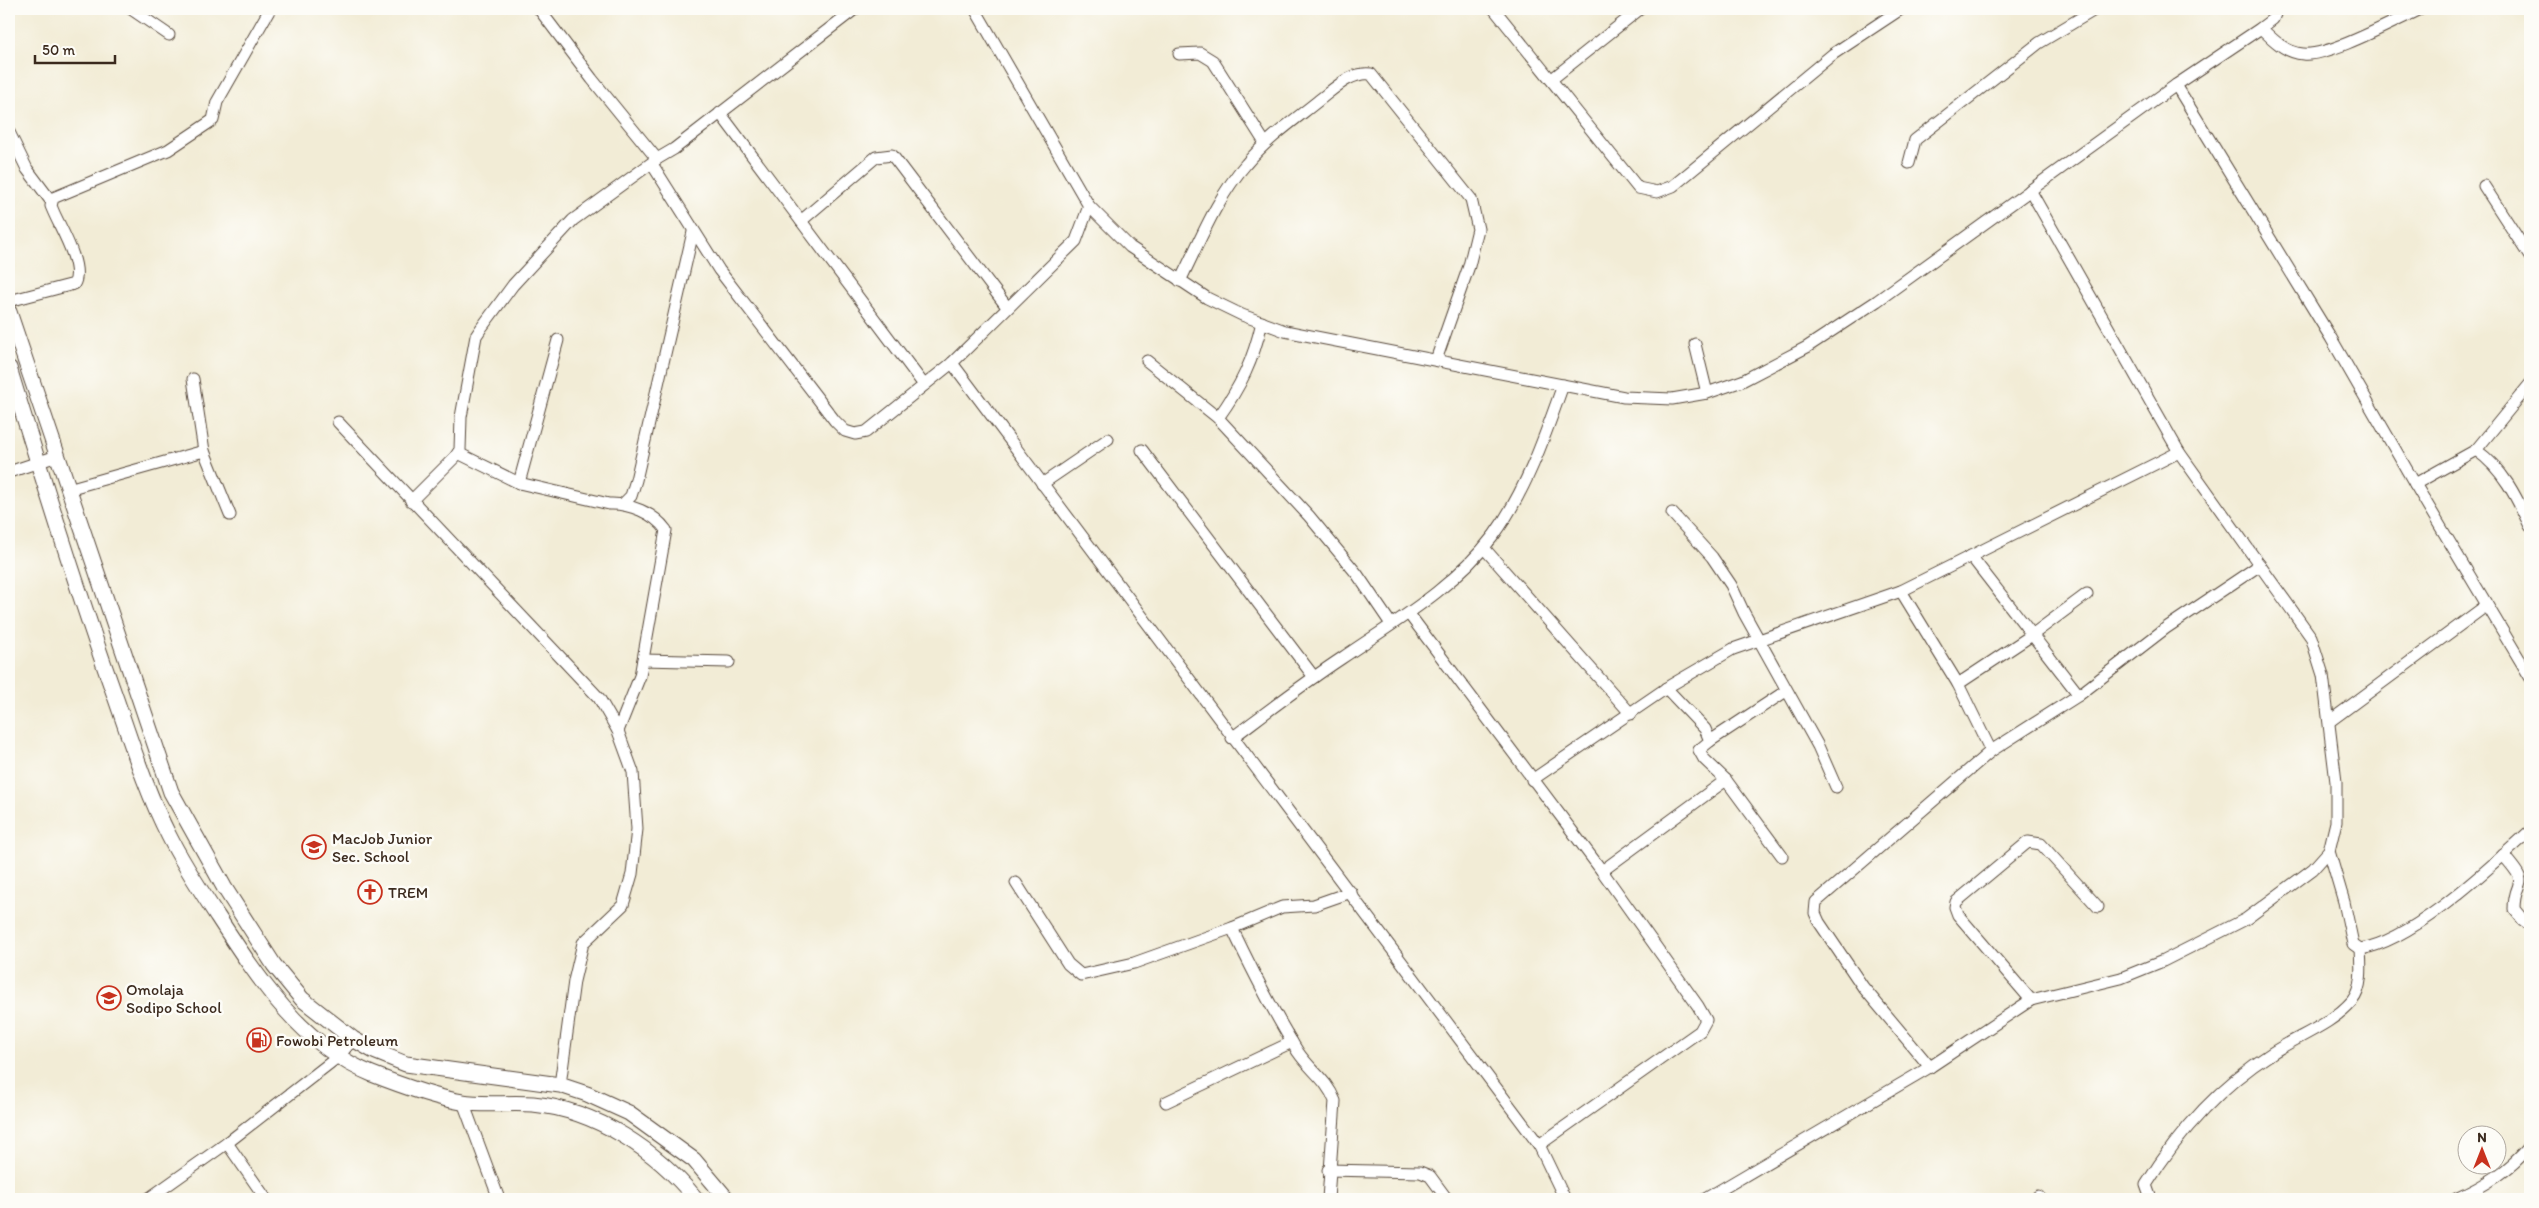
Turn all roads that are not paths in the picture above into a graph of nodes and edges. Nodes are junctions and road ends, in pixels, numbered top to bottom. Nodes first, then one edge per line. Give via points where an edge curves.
1 (131, 9) edge
2 (270, 9) edge
3 (539, 9) edge
4 (854, 9) edge
5 (975, 9) edge
6 (1494, 9) edge
7 (1640, 9) edge
8 (1901, 9) edge
9 (2096, 9) edge
10 (2277, 9) edge
11 (2421, 9) edge
12 (2261, 28) junction
13 (169, 35) dead end
14 (1179, 54) dead end
15 (1552, 79) junction
16 (2176, 85) junction
17 (720, 113) junction
18 (9, 132) edge
19 (1265, 143) junction
20 (654, 161) junction
21 (1909, 163) dead end
22 (2484, 186) dead end
23 (2030, 190) junction
24 (51, 201) junction
25 (1090, 206) junction
26 (801, 221) junction
27 (693, 232) junction
28 (2530, 257) edge
29 (1180, 280) junction
30 (9, 301) edge
31 (1007, 307) junction
32 (9, 312) edge
33 (1262, 322) junction
34 (558, 340) dead end
35 (1695, 344) dead end
36 (1436, 360) junction
37 (1147, 361) dead end
38 (952, 363) junction
39 (9, 368) edge
40 (194, 379) dead end
41 (2530, 384) edge
42 (924, 385) junction
43 (1563, 385) junction
44 (1707, 393) junction
45 (1218, 418) junction
46 (338, 422) dead end
47 (1108, 439) dead end
48 (204, 450) junction
49 (1142, 450) dead end
50 (2476, 450) junction
51 (2179, 452) junction
52 (458, 453) junction
53 (57, 456) junction
54 (38, 462) junction
55 (9, 472) edge
56 (519, 483) junction
57 (1042, 484) junction
58 (2415, 484) junction
59 (68, 489) junction
60 (411, 501) junction
61 (624, 503) junction
62 (230, 514) dead end
63 (1672, 514) dead end
64 (2530, 526) edge
65 (1484, 548) junction
66 (1971, 556) junction
67 (2260, 566) junction
68 (1901, 591) junction
69 (2087, 594) dead end
70 (2487, 605) junction
71 (1409, 614) junction
72 (1391, 624) junction
73 (2032, 635) junction
74 (1759, 641) junction
75 (643, 660) junction
76 (729, 662) dead end
77 (1314, 677) junction
78 (2530, 677) edge
79 (1958, 684) junction
80 (1666, 688) junction
81 (1786, 691) junction
82 (2079, 695) junction
83 (1631, 714) junction
84 (2330, 721) junction
85 (618, 731) junction
86 (1232, 738) junction
87 (1710, 741) junction
88 (1991, 751) junction
89 (1532, 780) junction
90 (1726, 780) junction
91 (1836, 787) dead end
92 (2530, 831) edge
93 (2329, 851) junction
94 (2503, 855) junction
95 (1782, 856) dead end
96 (1602, 871) junction
97 (1016, 883) dead end
98 (1351, 892) junction
99 (2098, 908) dead end
100 (2530, 925) edge
101 (1232, 928) junction
102 (2360, 949) junction
103 (2031, 1000) junction
104 (353, 1039) junction
105 (1292, 1042) junction
106 (339, 1056) junction
107 (1930, 1067) junction
108 (560, 1086) junction
109 (463, 1102) junction
110 (1166, 1102) dead end
111 (227, 1143) junction
112 (1539, 1145) junction
113 (2530, 1146) edge
114 (1328, 1170) junction
115 (2480, 1194) edge
116 (148, 1199) edge
117 (266, 1199) edge
118 (499, 1199) edge
119 (696, 1199) edge
120 (727, 1199) edge
121 (1328, 1199) edge
122 (1447, 1199) edge
123 (1565, 1199) edge
124 (1706, 1199) edge
125 (2151, 1199) edge
126 (2456, 1199) edge

1 - 13 street
2 - 24 street via 218,102 212,120 168,150
3 - 20 street
4 - 17 street
5 - 25 street
6 - 15 street
7 - 15 street
8 - 15 street via 1833,54 1673,186 1656,192 1638,188
9 - 21 street via 2039,43 1922,134 1915,140
10 - 12 street via 2273,19
11 - 12 street via 2322,52 2302,54 2287,50
12 - 16 street
14 - 19 street via 1200,52 1213,61
16 - 23 street
16 - 58 street via 2331,338
17 - 20 street
17 - 26 street
18 - 24 street via 27,169
19 - 29 street via 1225,191
19 - 36 street via 1336,87 1363,73 1371,74 1424,139 1471,199 1478,229 1469,266
20 - 27 street
20 - 52 street via 573,220 513,285 482,327 476,336 461,417
22 - 28 street
23 - 44 street via 1807,347 1742,381
23 - 51 street
24 - 30 street via 75,261 77,280 68,287
25 - 29 street via 1130,247
25 - 31 street via 1076,241
26 - 31 street via 876,157 892,154
26 - 42 street
27 - 42 street via 796,372 845,432 866,432
27 - 61 street via 636,480 631,496
29 - 33 street via 1207,298
31 - 38 street
32 - 53 main road
33 - 36 street via 1285,330
33 - 45 street via 1244,380
34 - 56 street
35 - 44 street
36 - 43 street
37 - 45 street
38 - 42 street
38 - 57 street
39 - 54 main road
40 - 48 street
41 - 50 street
43 - 44 street via 1624,397 1672,399
43 - 65 street via 1546,434 1513,504
45 - 72 street via 1309,516 1357,574
46 - 60 street
47 - 57 street
48 - 59 street
48 - 62 street
49 - 77 street
50 - 58 street
50 - 64 street via 2502,472
51 - 66 street
51 - 67 street
52 - 56 street
52 - 60 street
53 - 54 street
53 - 59 main road
54 - 55 street
54 - 106 main road via 103,664 169,836 251,969 286,1010
56 - 61 street via 609,504
57 - 86 street
58 - 70 street
59 - 104 main road via 171,792 274,965 302,999
60 - 85 street via 599,698
61 - 75 street via 660,521 666,530
63 - 74 street via 1712,557 1731,585
65 - 71 street
65 - 83 street
66 - 68 street
66 - 73 street
67 - 82 street via 2166,628
67 - 84 street via 2311,637 2323,675
68 - 74 street
68 - 79 street
69 - 73 street
70 - 78 street
70 - 84 street
71 - 72 street
71 - 89 street
72 - 77 street
73 - 79 street
73 - 82 street
74 - 80 street via 1733,649
74 - 81 street
75 - 76 street
75 - 85 street
77 - 86 street
79 - 88 street
80 - 83 street
80 - 87 street via 1705,729
81 - 87 street
81 - 91 street via 1818,746
82 - 88 street
83 - 89 street
84 - 93 street via 2336,822
85 - 108 street via 633,772 637,829 632,874 623,905 583,943 574,981
86 - 98 street
87 - 90 street via 1698,750
88 - 107 street via 1816,902 1815,913 1819,922 1863,987
89 - 96 street
90 - 95 street
90 - 96 street
92 - 94 street
93 - 102 street via 2353,944
93 - 103 street via 2313,869 2246,920 2121,978
94 - 100 street via 2522,881 2514,909
94 - 102 street via 2450,900 2403,932 2373,947
96 - 112 street via 1706,1020 1700,1031
97 - 101 street via 1068,964 1081,975 1134,963
98 - 101 street via 1314,905 1282,908
98 - 112 street
99 - 103 street via 2041,844 2034,841 2028,842 1956,902 1958,915
101 - 105 street
102 - 125 street via 2361,969 2352,1002 2328,1021 2271,1053 2207,1104 2146,1185
103 - 107 street
104 - 106 street
104 - 108 main road via 406,1064
105 - 110 street
105 - 114 street via 1303,1060 1329,1087 1335,1101
106 - 109 main road via 400,1085
106 - 111 street
107 - 124 street
108 - 120 main road via 629,1113 694,1160
109 - 118 street
109 - 119 main road via 532,1104 580,1114 652,1154
111 - 116 street
111 - 117 street
112 - 123 street
113 - 115 street via 2515,1165
114 - 121 street
114 - 122 street via 1420,1172 1430,1176
115 - 126 street

